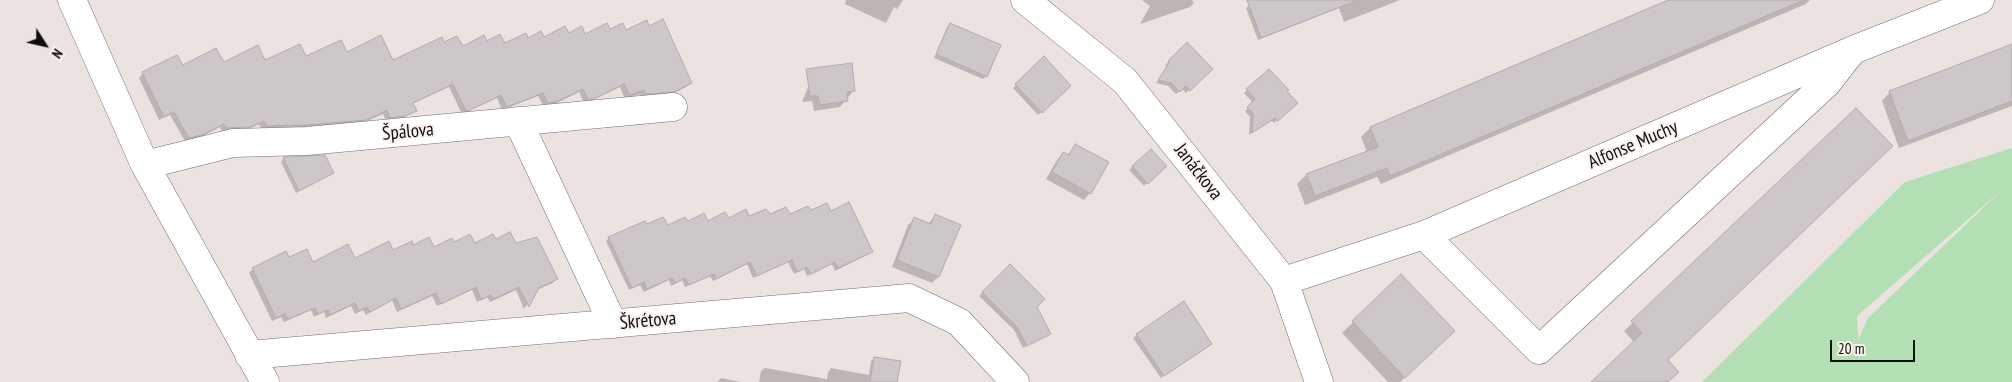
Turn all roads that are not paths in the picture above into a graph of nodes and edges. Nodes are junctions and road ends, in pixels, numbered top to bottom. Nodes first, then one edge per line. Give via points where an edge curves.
1 (72, 0) edge
2 (1025, 0) edge
3 (1980, 0) edge
4 (1853, 50) junction
5 (673, 106) dead end
6 (518, 121) junction
7 (145, 165) junction
8 (1424, 235) junction
9 (1284, 281) junction
10 (613, 324) junction
11 (249, 355) junction
12 (265, 382) edge
13 (1015, 382) edge
14 (1319, 382) edge

1 - 7 street
2 - 9 street, Janáčkova via 1126,81
3 - 4 street, Alfonse Muchy
4 - 8 street, Alfonse Muchy
4 - 8 street via 1827,84 1539,350
5 - 6 street, Špálova
6 - 7 street, Špálova via 307,141 233,143
6 - 10 street
7 - 11 street
8 - 9 street, Alfonse Muchy
9 - 14 street, Janáčkova
10 - 11 street, Škrétova
10 - 13 street, Škrétova via 909,298 959,322
11 - 12 street

